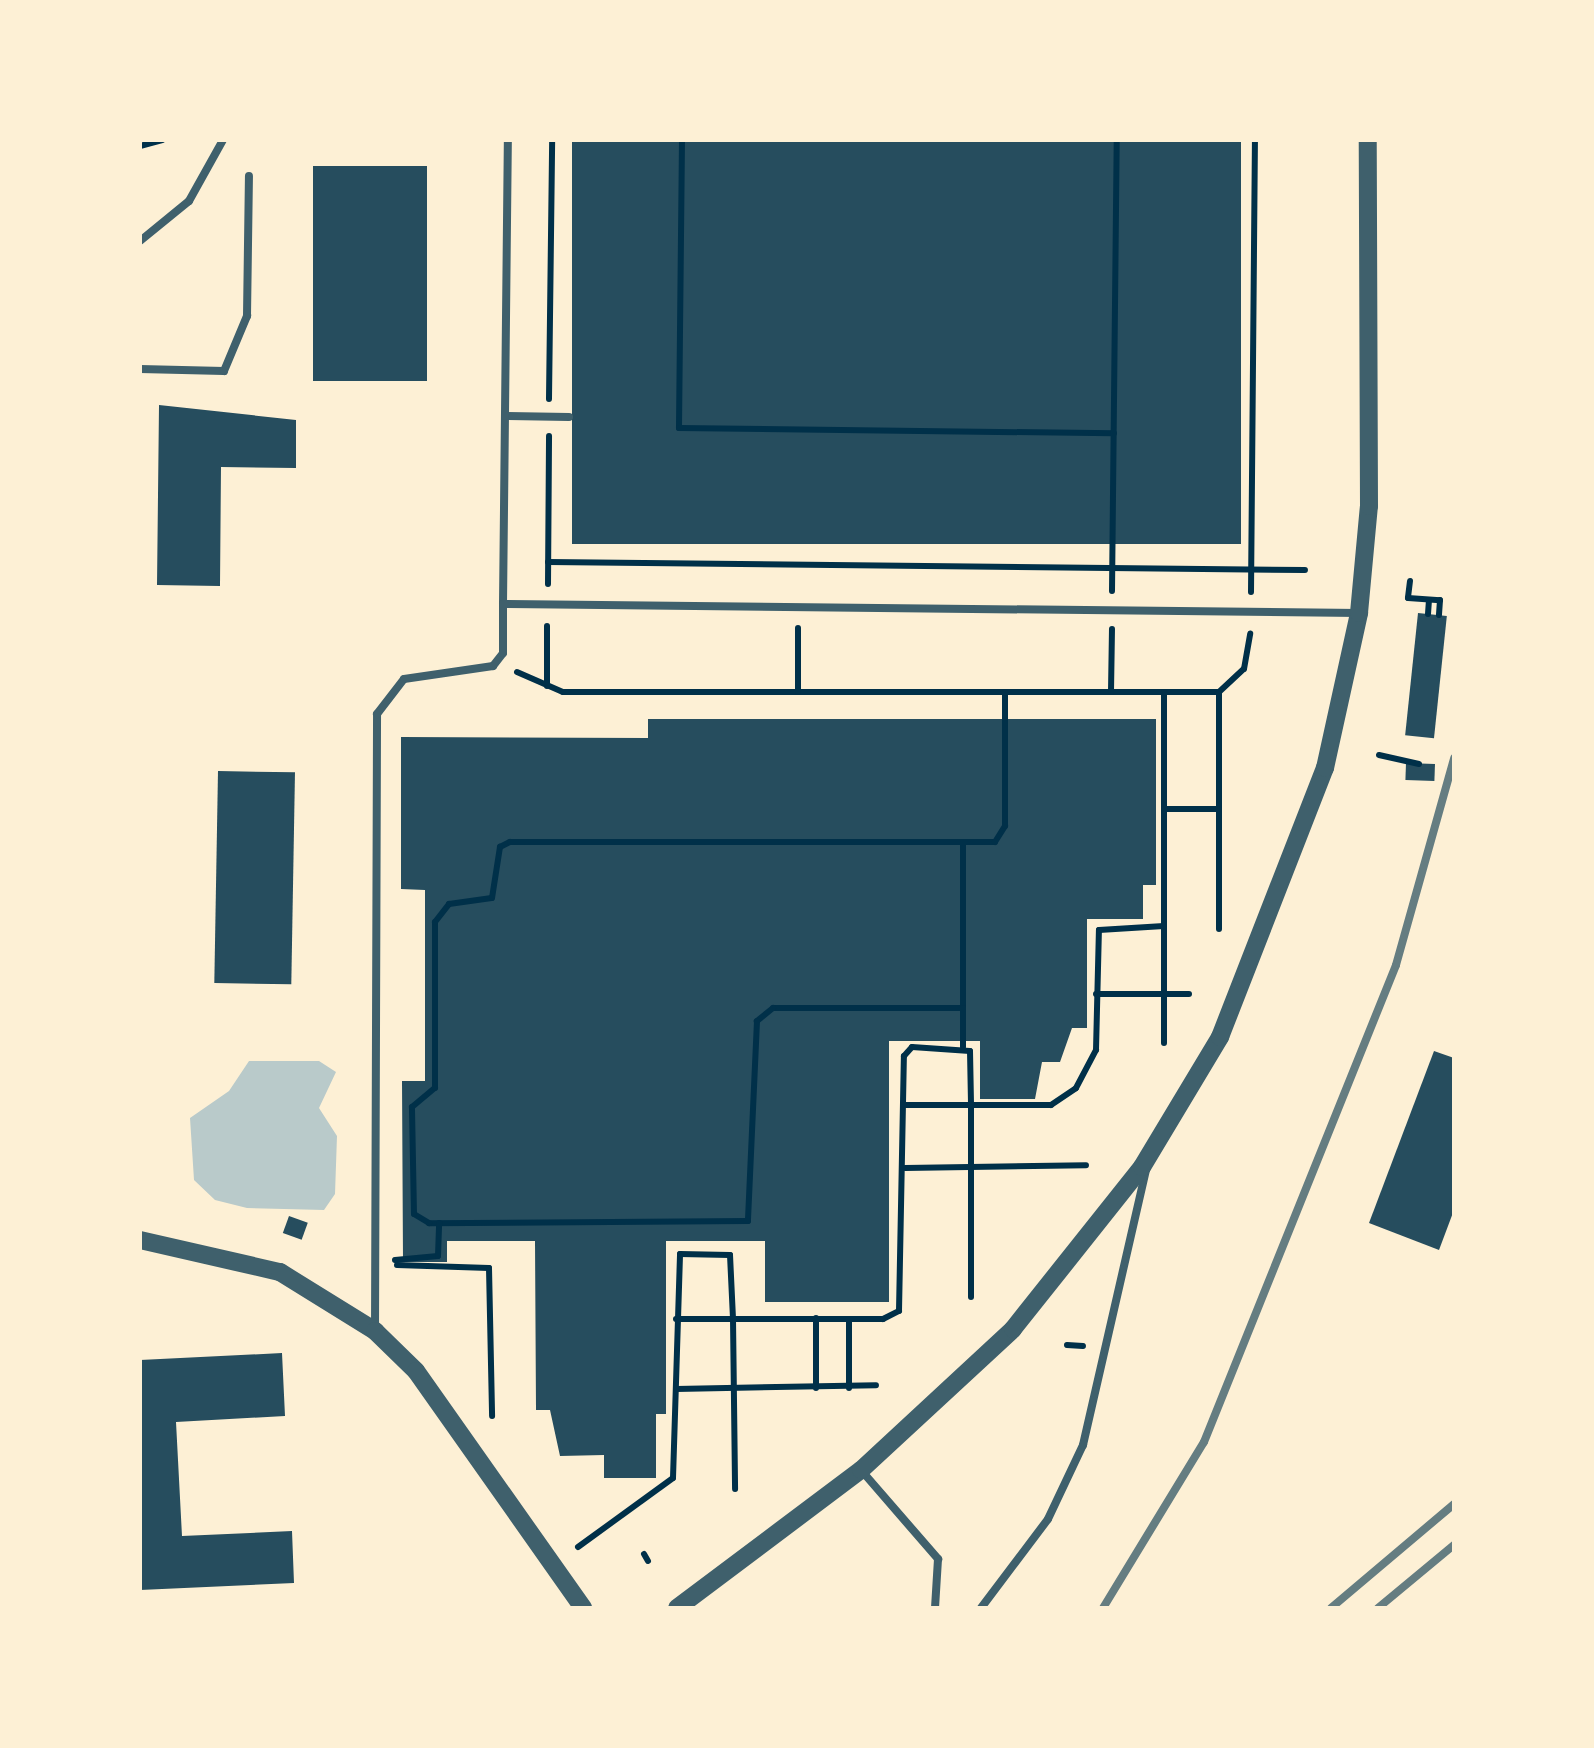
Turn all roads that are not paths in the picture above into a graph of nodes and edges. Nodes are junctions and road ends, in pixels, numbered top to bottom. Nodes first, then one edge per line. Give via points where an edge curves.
1 (223, 140) edge
2 (508, 140) edge
3 (1368, 140) edge
4 (248, 176) dead end
5 (140, 241) edge
6 (140, 370) edge
7 (505, 416) junction
8 (569, 417) dead end
9 (503, 604) junction
10 (1359, 613) junction
11 (1154, 1148) junction
12 (140, 1240) edge
13 (375, 1331) junction
14 (861, 1470) junction
15 (583, 1608) edge
16 (678, 1608) edge
17 (935, 1608) edge
18 (981, 1608) edge

1 - 5 lane via 189,201
2 - 7 lane
3 - 10 street via 1370,506
4 - 6 lane via 247,316 224,371
7 - 8 lane
7 - 9 lane
9 - 10 lane
9 - 13 lane via 499,660 484,670 404,679 377,714
10 - 11 street via 1325,768 1280,901 1220,1037
11 - 14 street via 1012,1329
11 - 18 lane via 1083,1445 1048,1519
12 - 13 street via 254,1262 335,1302
13 - 15 street via 416,1370
14 - 16 street
14 - 17 lane via 938,1558

